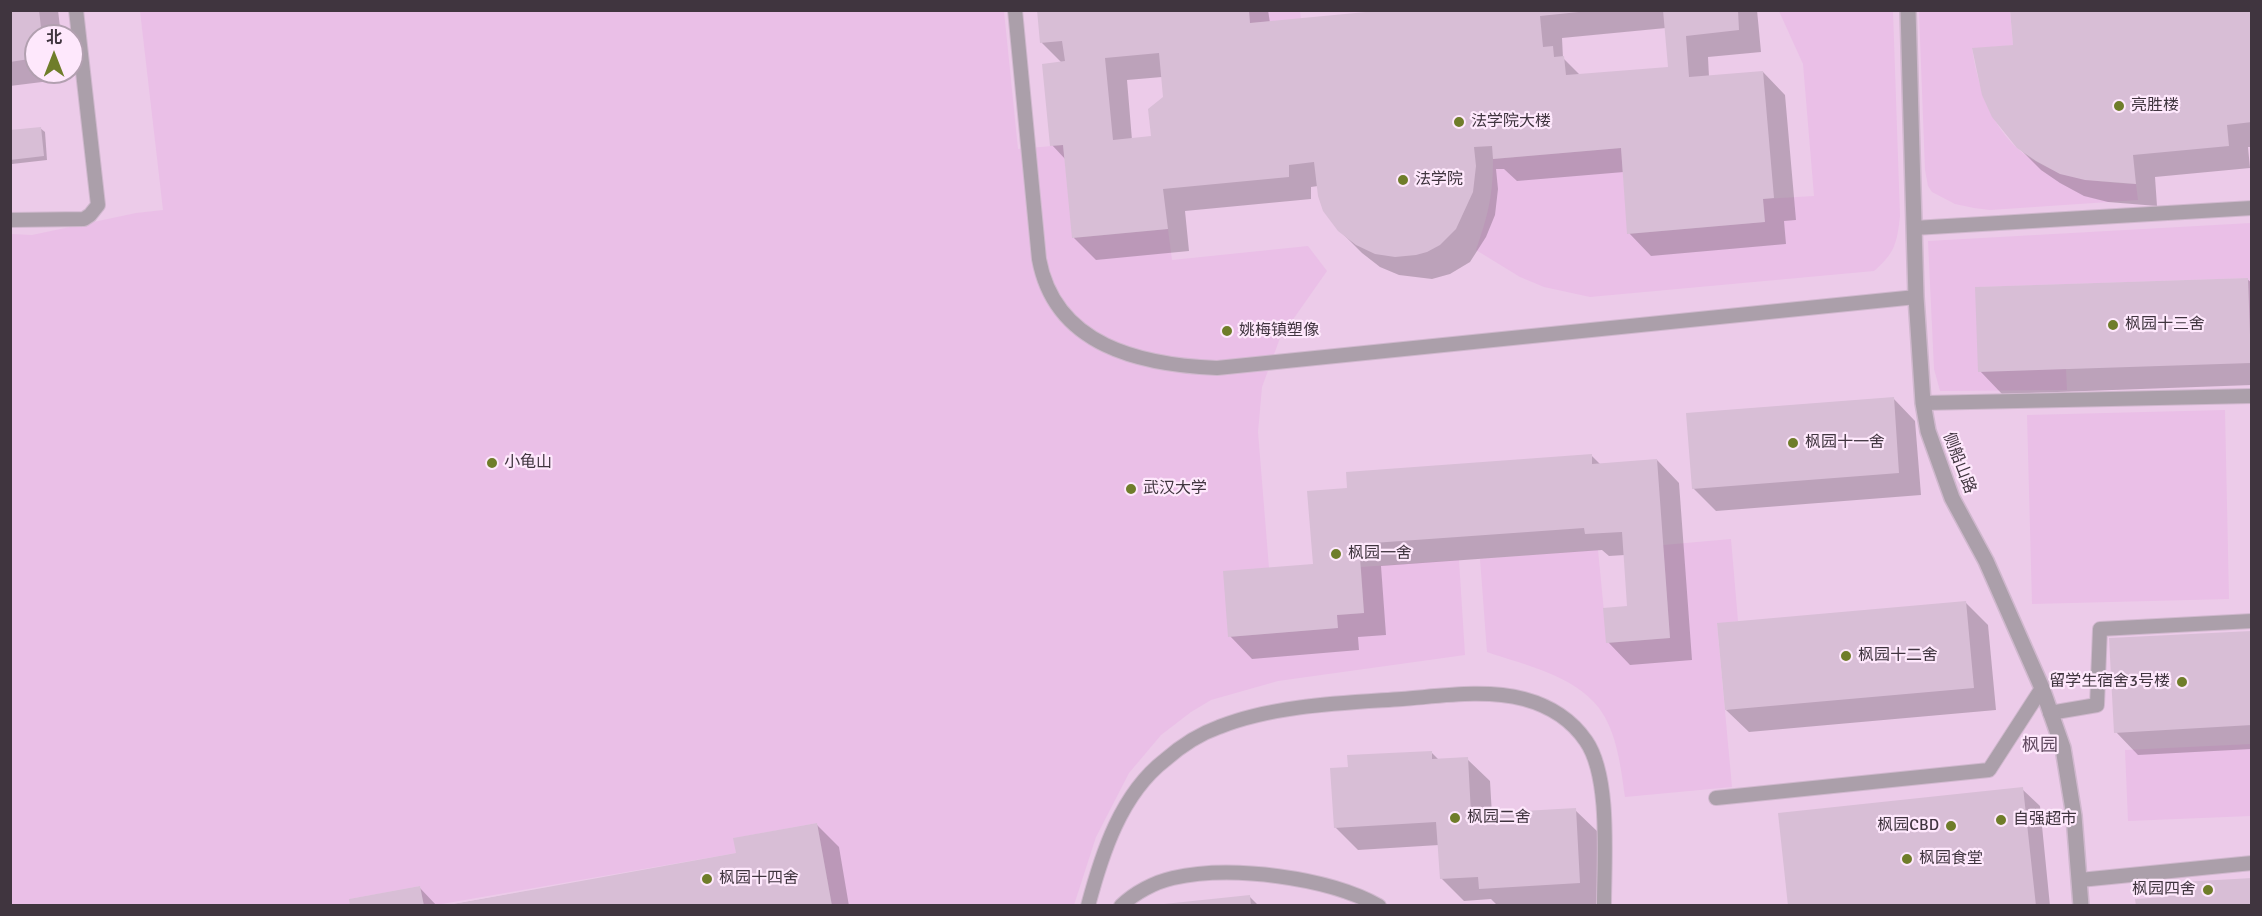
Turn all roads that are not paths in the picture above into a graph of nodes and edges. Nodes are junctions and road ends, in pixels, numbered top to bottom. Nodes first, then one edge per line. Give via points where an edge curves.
1 (75, 10) edge
2 (1015, 10) edge
3 (1908, 10) edge
4 (2252, 208) edge
5 (10, 220) edge
6 (1914, 228) junction
7 (1916, 297) junction
8 (2252, 396) edge
9 (1923, 403) junction
10 (2252, 621) edge
11 (2042, 688) junction
12 (2050, 713) junction
13 (1716, 798) dead end
14 (2252, 863) edge
15 (2080, 880) junction
16 (1088, 906) edge
17 (1121, 906) edge
18 (1379, 906) edge
19 (1604, 906) edge
20 (2082, 906) edge

1 - 5 lane via 98,205 84,219
2 - 7 lane via 1043,280 1058,309 1075,326 1144,360 1217,368
3 - 6 street, 侧船山路
4 - 6 lane
6 - 7 street, 侧船山路
7 - 9 street, 侧船山路
8 - 9 lane
9 - 11 street, 侧船山路 via 1934,454 1952,498 1986,561
10 - 12 lane via 2100,629 2097,705
11 - 12 street, 侧船山路
11 - 13 lane via 1989,770
12 - 15 street, 侧船山路 via 2063,748
14 - 15 lane
15 - 20 street, 侧船山路
16 - 19 lane via 1125,805 1163,760 1189,742 1219,727 1256,716 1321,705 1496,695 1524,699 1563,716 1593,753 1602,784
17 - 18 lane via 1151,886 1172,878 1208,873 1316,882 1364,897

